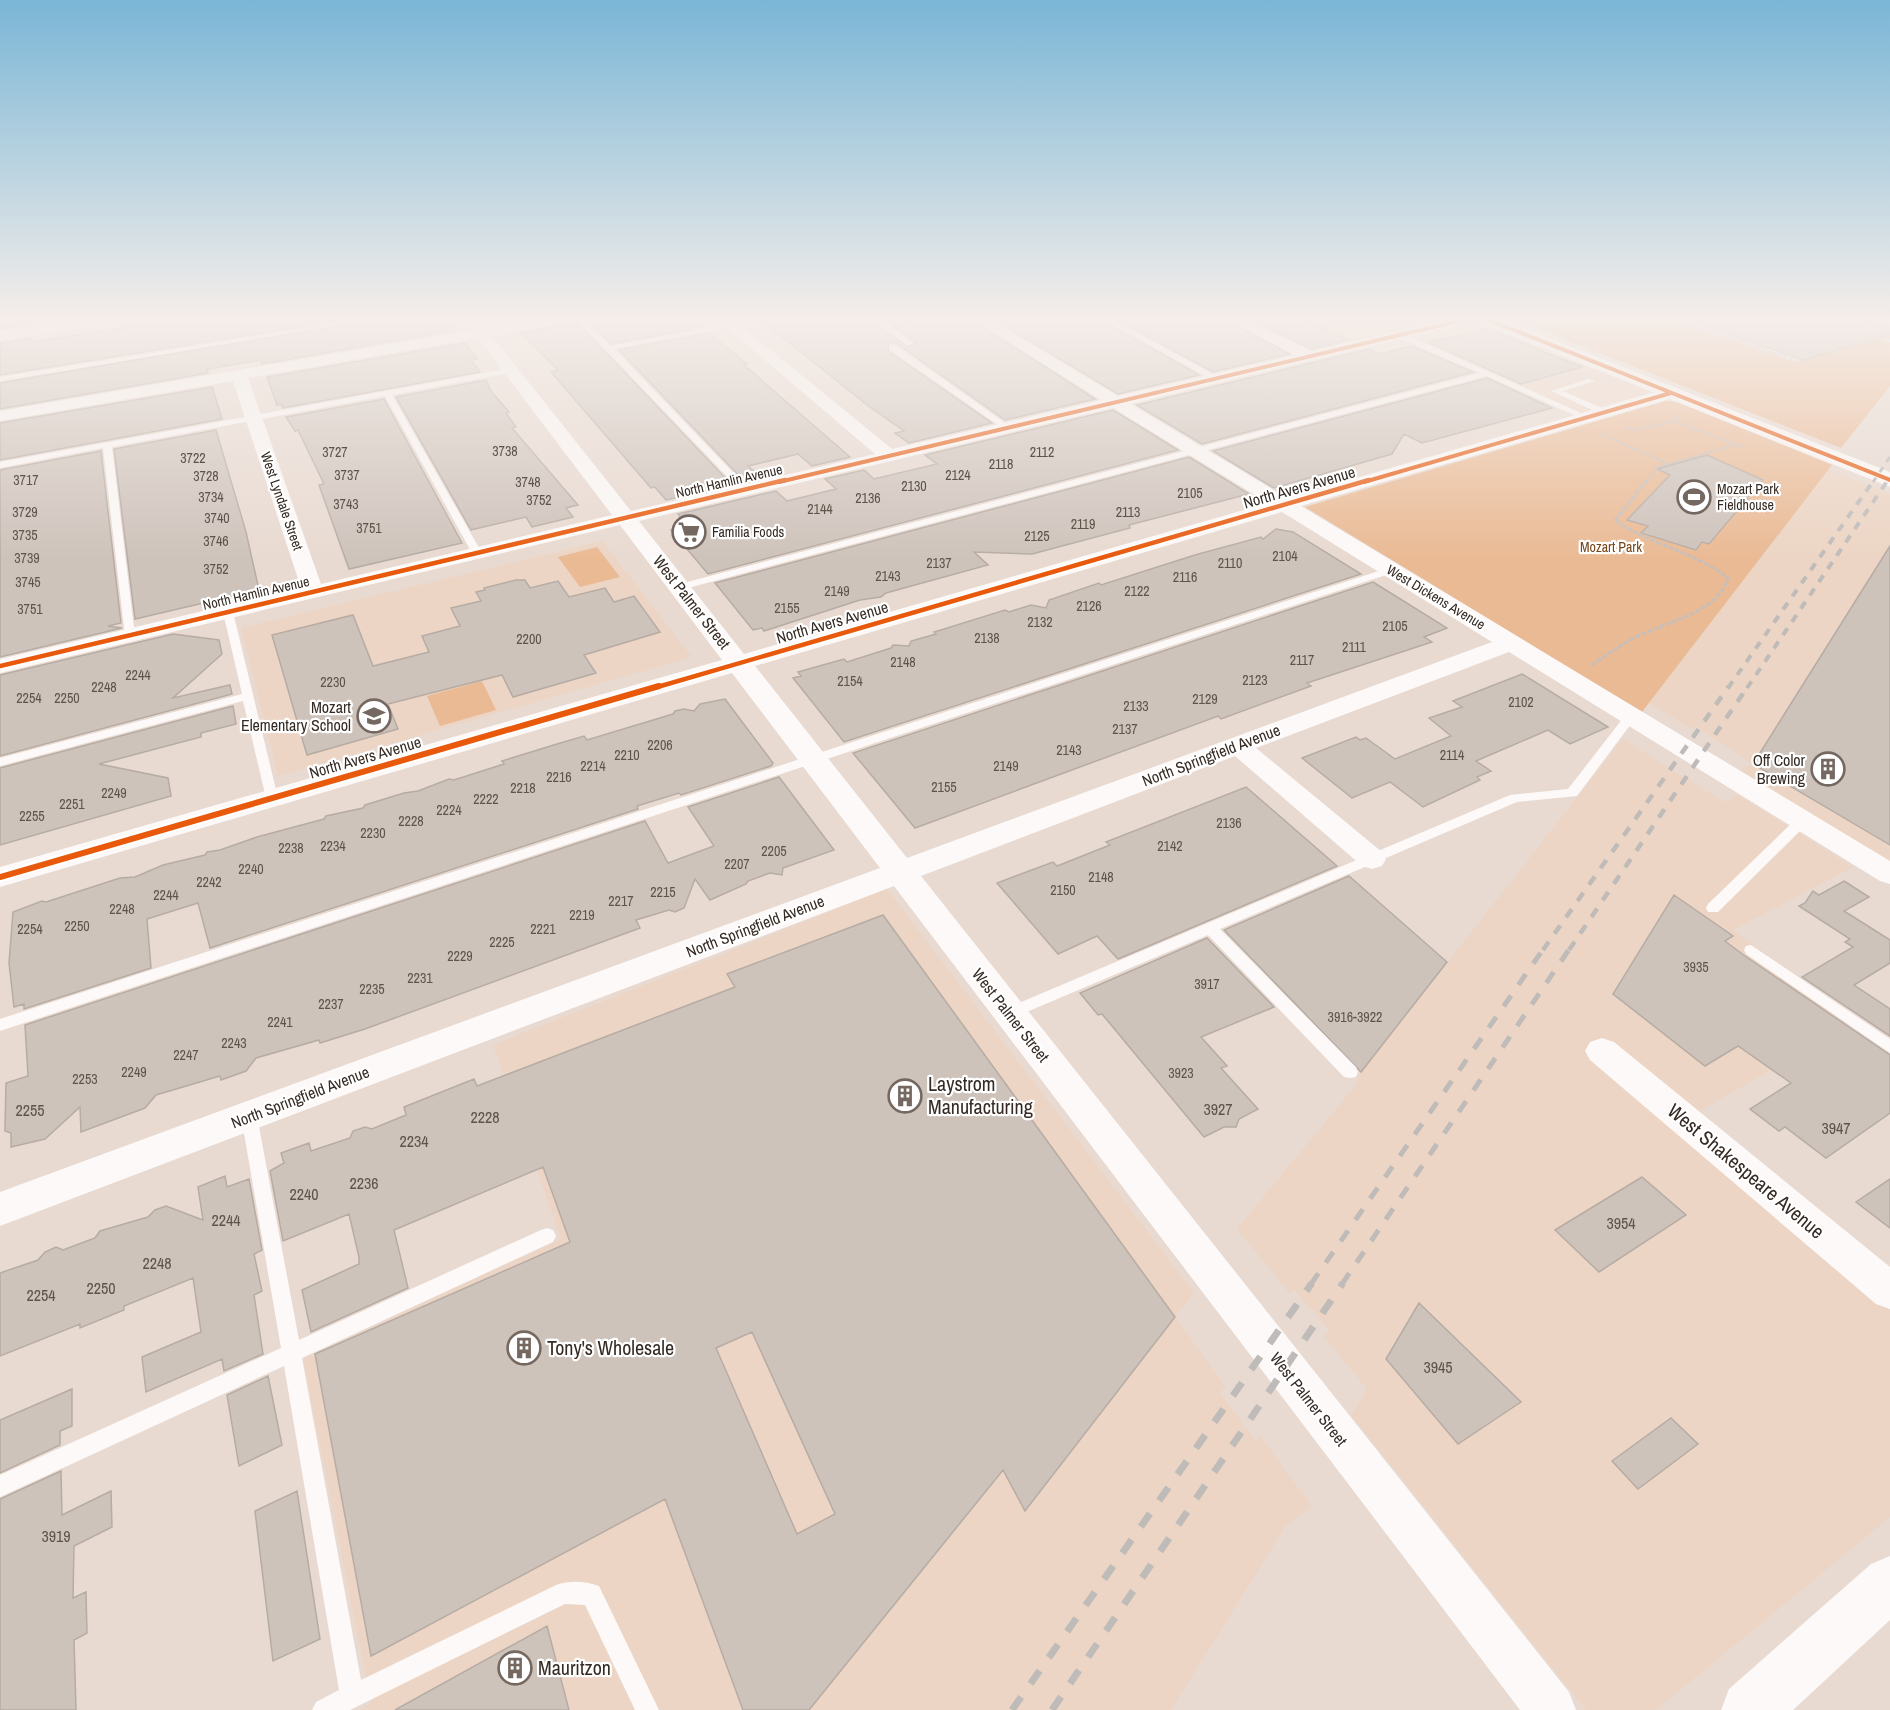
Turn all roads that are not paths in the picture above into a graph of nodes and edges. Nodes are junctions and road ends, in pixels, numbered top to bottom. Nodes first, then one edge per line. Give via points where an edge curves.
1 (94, 400) edge
2 (248, 400) edge
3 (351, 400) edge
4 (391, 400) edge
5 (535, 400) edge
6 (659, 400) edge
7 (821, 400) edge
8 (968, 400) edge
9 (1112, 400) edge
10 (1125, 400) edge
11 (1387, 400) edge
12 (1547, 400) edge
13 (1567, 400) edge
14 (1652, 400) edge
15 (1688, 400) edge
16 (1116, 402) junction
17 (0, 416) edge
18 (254, 418) junction
19 (1594, 420) junction
20 (1008, 428) junction
21 (107, 446) junction
22 (1195, 450) junction
23 (889, 456) junction
24 (0, 465) edge
25 (1890, 480) edge
26 (745, 490) junction
27 (1285, 505) junction
28 (626, 518) junction
29 (477, 553) junction
30 (1391, 570) junction
31 (680, 587) junction
32 (313, 592) junction
33 (228, 612) junction
34 (130, 636) junction
35 (1511, 643) junction
36 (739, 663) junction
37 (0, 666) edge
38 (248, 696) junction
39 (1630, 716) junction
40 (1237, 746) junction
41 (813, 759) junction
42 (0, 762) edge
43 (272, 798) junction
44 (1802, 821) junction
45 (1372, 858) junction
46 (900, 872) junction
47 (1890, 874) edge
48 (0, 877) edge
49 (1713, 908) dead end
50 (1210, 928) junction
51 (1751, 950) dead end
52 (1010, 1013) junction
53 (0, 1025) edge
54 (1890, 1047) edge
55 (1602, 1051) dead end
56 (1350, 1072) dead end
57 (249, 1116) junction
58 (0, 1209) edge
59 (547, 1236) dead end
60 (1890, 1291) edge
61 (293, 1354) junction
62 (0, 1486) edge
63 (1890, 1583) edge
64 (352, 1695) junction
65 (324, 1710) edge
66 (647, 1710) edge
67 (1551, 1710) edge
68 (1750, 1710) edge

1 - 17 street
2 - 18 street, West Lyndale Street
3 - 18 lane
4 - 29 lane
5 - 28 street, West Palmer Street
6 - 26 lane
7 - 23 street
8 - 20 lane
9 - 16 street, West Dickens Avenue
10 - 16 street, North Hamlin Avenue
11 - 22 lane
12 - 19 lane
13 - 19 lane
14 - 19 street, North Avers Avenue
15 - 25 main road
16 - 20 street, North Hamlin Avenue
16 - 22 street, West Dickens Avenue
18 - 21 lane
18 - 32 street, West Lyndale Street
19 - 27 street, North Avers Avenue
20 - 23 street, North Hamlin Avenue
21 - 24 lane
21 - 34 lane
22 - 27 street, West Dickens Avenue
22 - 31 lane
23 - 26 street, North Hamlin Avenue
26 - 28 street, North Hamlin Avenue
27 - 30 street, West Dickens Avenue
27 - 36 street, North Avers Avenue
28 - 29 street, North Hamlin Avenue
28 - 31 street, West Palmer Street
29 - 32 street, North Hamlin Avenue
30 - 35 street, West Dickens Avenue
30 - 41 lane
31 - 36 street, West Palmer Street
32 - 33 street, North Hamlin Avenue
33 - 34 street, North Hamlin Avenue
33 - 38 lane
34 - 37 street, North Hamlin Avenue
35 - 39 street, West Dickens Avenue
35 - 40 street, North Springfield Avenue
36 - 41 street, West Palmer Street
36 - 43 street, North Avers Avenue
38 - 42 lane
38 - 43 lane
39 - 44 street, West Dickens Avenue
39 - 45 lane via 1572,793 1515,798
40 - 45 street
40 - 46 street, North Springfield Avenue
41 - 46 street, West Palmer Street
41 - 53 lane
43 - 48 street, North Avers Avenue
44 - 47 street, West Dickens Avenue
44 - 49 lane
45 - 50 lane
46 - 52 street, West Palmer Street
46 - 57 street, North Springfield Avenue
50 - 52 lane
50 - 56 lane
51 - 54 lane
52 - 67 street, West Palmer Street
55 - 60 street, West Shakespeare Avenue
57 - 58 street, North Springfield Avenue
57 - 61 lane
59 - 61 lane
61 - 62 lane
61 - 64 lane
63 - 68 main road
64 - 65 lane
64 - 66 lane via 564,1593 591,1594

